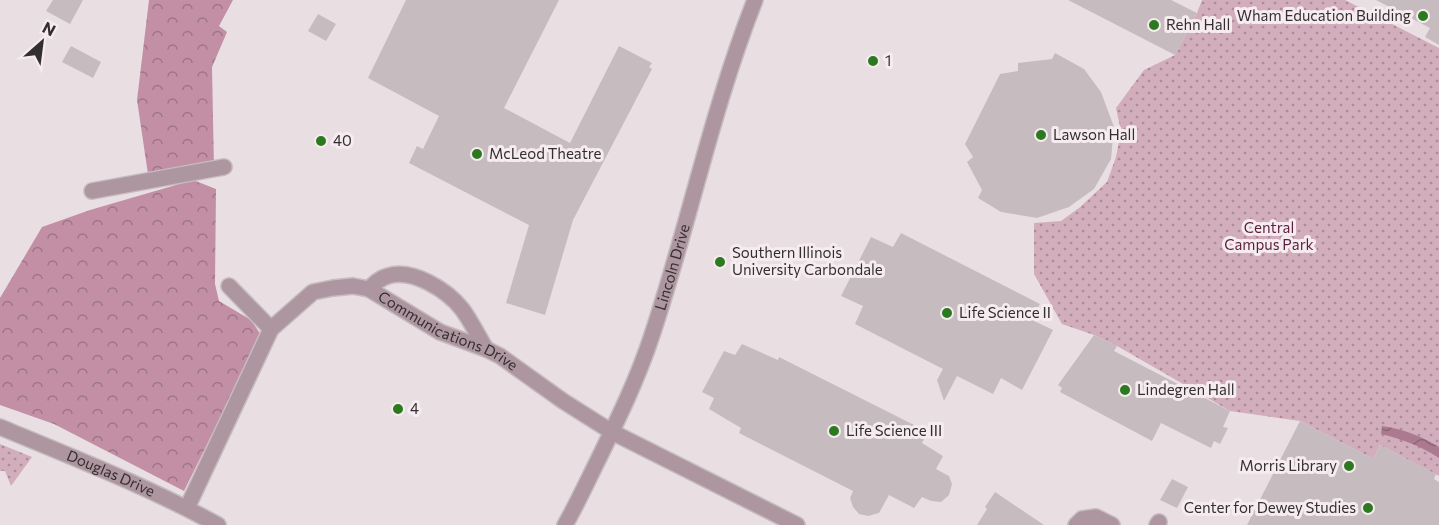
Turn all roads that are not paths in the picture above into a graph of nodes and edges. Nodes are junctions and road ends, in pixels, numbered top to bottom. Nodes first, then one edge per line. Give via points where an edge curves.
1 (755, 0) edge
2 (224, 167) dead end
3 (92, 191) dead end
4 (229, 286) dead end
5 (369, 289) junction
6 (271, 329) junction
7 (486, 349) junction
8 (0, 428) edge
9 (612, 432) junction
10 (187, 508) junction
11 (218, 525) edge
12 (565, 525) edge
13 (797, 525) edge
14 (1076, 525) edge
15 (1112, 525) edge

1 - 9 street, Lincoln Drive via 724,88 652,335
2 - 3 street
4 - 6 street
5 - 6 street, Communications Drive via 353,286 313,292
5 - 7 street, Communications Drive via 440,332
5 - 7 street via 391,274 420,278 461,308
6 - 10 street, Communications Drive
7 - 9 street, Communications Drive
8 - 10 street, Douglas Drive via 125,478
9 - 12 street, Lincoln Drive
9 - 13 street, Communications Drive
10 - 11 street, Douglas Drive
14 - 15 street via 1082,519 1096,517

